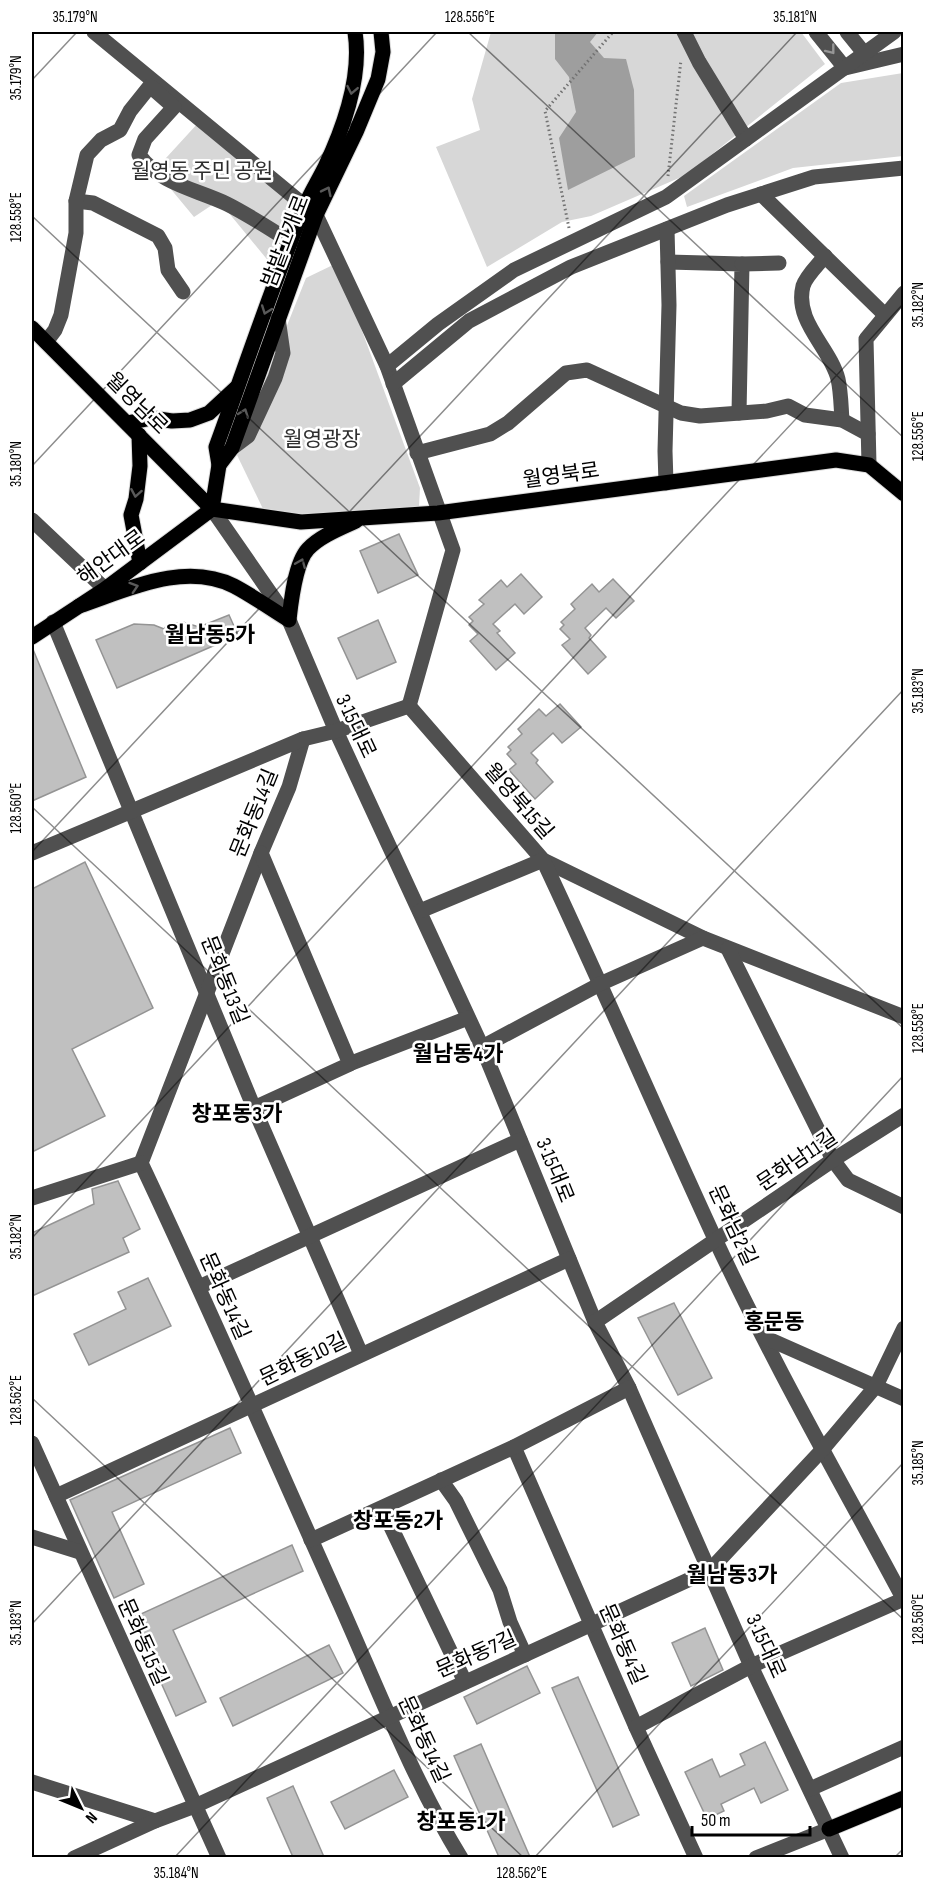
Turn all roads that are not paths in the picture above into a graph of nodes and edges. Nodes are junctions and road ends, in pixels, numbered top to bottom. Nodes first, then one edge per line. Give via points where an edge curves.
1 (94, 32) edge
2 (355, 32) edge
3 (381, 32) edge
4 (684, 32) edge
5 (816, 32) edge
6 (847, 32) edge
7 (894, 32) edge
8 (864, 53) junction
9 (903, 54) edge
10 (844, 68) junction
11 (746, 139) junction
12 (903, 168) edge
13 (761, 194) junction
14 (76, 201) junction
15 (310, 210) junction
16 (667, 229) junction
17 (291, 242) junction
18 (825, 256) junction
19 (668, 262) junction
20 (779, 262) dead end
21 (741, 264) junction
22 (183, 292) dead end
23 (903, 293) edge
24 (885, 315) junction
25 (32, 328) edge
26 (46, 342) junction
27 (387, 366) junction
28 (393, 384) junction
29 (238, 386) junction
30 (667, 408) junction
31 (739, 413) junction
32 (842, 420) junction
33 (127, 423) junction
34 (868, 434) junction
35 (139, 435) junction
36 (417, 453) junction
37 (219, 465) junction
38 (869, 465) junction
39 (666, 483) junction
40 (903, 494) edge
41 (212, 508) junction
42 (438, 513) junction
43 (362, 518) junction
44 (32, 520) edge
45 (140, 563) junction
46 (105, 589) junction
47 (79, 606) junction
48 (289, 620) junction
49 (53, 622) junction
50 (32, 637) edge
51 (409, 706) junction
52 (336, 731) junction
53 (303, 739) junction
54 (132, 811) junction
55 (32, 853) edge
56 (261, 853) junction
57 (543, 860) junction
58 (420, 911) junction
59 (703, 938) junction
60 (728, 949) junction
61 (602, 983) junction
62 (207, 991) junction
63 (903, 1017) edge
64 (468, 1018) junction
65 (482, 1047) junction
66 (349, 1064) junction
67 (254, 1108) junction
68 (903, 1114) edge
69 (520, 1140) junction
70 (833, 1160) junction
71 (141, 1163) junction
72 (32, 1198) edge
73 (903, 1208) edge
74 (310, 1236) junction
75 (716, 1240) junction
76 (569, 1259) junction
77 (199, 1287) junction
78 (595, 1322) junction
79 (903, 1328) edge
80 (764, 1336) junction
81 (361, 1354) junction
82 (876, 1386) junction
83 (629, 1388) junction
84 (903, 1399) edge
85 (251, 1407) junction
86 (32, 1443) edge
87 (514, 1447) junction
88 (822, 1450) junction
89 (441, 1480) junction
90 (56, 1496) junction
91 (382, 1508) junction
92 (32, 1537) edge
93 (311, 1540) junction
94 (80, 1552) junction
95 (710, 1570) junction
96 (903, 1600) edge
97 (591, 1624) junction
98 (525, 1655) junction
99 (751, 1666) junction
100 (465, 1682) junction
101 (390, 1716) junction
102 (636, 1727) junction
103 (903, 1747) edge
104 (32, 1782) edge
105 (810, 1789) junction
106 (903, 1798) edge
107 (195, 1806) junction
108 (155, 1821) junction
109 (829, 1829) junction
110 (74, 1857) edge
111 (219, 1857) edge
112 (461, 1857) edge
113 (696, 1857) edge
114 (756, 1857) edge
115 (842, 1857) edge

1 - 15 street, 밤밭고개로
2 -> 15 main road, 밤밭고개로 via 350,102
15 -> 3 main road, 밤밭고개로 via 356,132 378,79 383,52
4 - 11 street
5 -> 10 street
6 - 8 street
7 - 8 street
8 - 10 street
9 - 10 street
10 - 11 street
11 - 27 street via 666,197 514,270
12 - 13 street via 814,177
13 - 16 street
13 - 18 street
14 - 17 street via 87,155 101,140 120,130 150,86 174,107 145,139 139,155 146,165 157,175 227,205
14 - 22 street via 93,203 158,236 165,248 168,270
14 - 26 street via 76,233 61,315
15 - 17 main road, 밤밭고개로
15 - 27 street
37 -> 15 main road, 밤밭고개로 via 232,448 278,318
16 - 19 street
16 - 28 street via 572,267 469,321
17 -> 29 main road, 밤밭고개로
18 - 24 street
18 - 32 street via 803,284 802,301 806,319 838,379
19 - 21 street
19 - 30 street
20 - 21 street
21 - 31 street
23 - 24 street
24 - 34 street via 866,339
25 - 26 main road, 월영남로
26 - 33 main road, 월영남로
27 - 28 street
28 - 36 street
29 - 33 main road via 209,413 190,420 152,418
29 - 37 main road, 밤밭고개로 via 216,447
30 - 31 street via 700,416
30 - 36 street via 587,370 566,373 490,434
30 - 39 street
31 - 32 street via 788,406 805,415
32 - 34 street
33 - 35 main road, 월영남로
34 - 38 street
35 - 41 main road, 월영남로
35 -> 45 main road via 140,466 131,515
36 - 42 street
37 - 41 main road, 밤밭고개로
38 - 39 main road, 월영북로 via 836,460
38 - 40 main road
39 - 42 main road, 월영북로
41 - 43 main road, 월영북로 via 301,522
41 - 45 main road, 해안대로
41 - 48 street, 3·15대로
42 - 43 main road, 월영북로
42 - 51 street via 453,550
48 -> 43 main road via 294,580 307,549
44 - 46 street
45 - 46 main road, 해안대로
46 - 47 main road, 해안대로
47 -> 48 main road via 156,580 197,575 233,585
47 - 49 main road, 해안대로
48 - 52 street, 3·15대로
49 - 50 main road, 해안대로
49 - 54 street, 문화동13길
51 - 52 street
51 - 57 street, 월영북15길
52 - 53 street
52 - 58 street, 3·15대로
53 - 54 street
53 - 56 street, 문화동14길 via 289,787
54 - 55 street
54 - 62 street, 문화동13길
56 - 62 street, 문화동14길
56 - 66 street
57 - 58 street
57 - 59 street, 월영북15길
57 - 61 street, 문화남2길
58 - 64 street, 3·15대로
59 - 60 street, 월영북15길
59 - 61 street
60 - 63 street, 월영북15길
60 - 70 street
61 - 65 street
61 - 75 street, 문화남2길
62 - 67 street, 문화동13길
62 - 71 street, 문화동14길
64 - 65 street, 3·15대로
64 - 66 street
65 - 69 street, 3·15대로
66 - 67 street
67 - 74 street, 문화동13길
68 - 70 street, 문화남11길
69 - 74 street
69 - 76 street, 3·15대로
70 - 73 street via 848,1180
70 - 75 street, 문화남11길
71 - 72 street
71 - 77 street, 문화동14길
74 - 77 street
74 - 81 street, 문화동13길
75 - 78 street, 문화남11길
75 - 80 street, 문화남2길
76 - 78 street, 3·15대로
76 - 81 street, 문화동10길
77 - 85 street, 문화동14길
78 - 83 street, 3·15대로
79 - 82 street
80 - 82 street
80 - 88 street, 문화남2길
81 - 85 street, 문화동10길
82 - 84 street
82 - 88 street
83 - 87 street
83 - 95 street, 3·15대로
85 - 90 street, 문화동10길
85 - 93 street, 문화동14길
86 - 90 street, 문화동15길
87 - 89 street
87 - 97 street, 문화동4길
88 - 95 street
88 - 96 street, 문화남2길
89 - 91 street
89 - 98 street via 456,1501 500,1590
90 - 94 street, 문화동15길
91 - 93 street
91 - 100 street
92 - 94 street
93 - 101 street, 문화동14길
94 - 107 street, 문화동15길
95 - 97 street, 문화동7길
95 - 99 street, 3·15대로
96 - 99 street
97 - 98 street, 문화동7길
97 - 102 street, 문화동4길
98 - 100 street, 문화동7길
99 - 102 street
99 - 105 street, 3·15대로
100 - 101 street, 문화동7길
101 - 107 street, 문화동7길
101 - 112 street, 문화동14길 via 439,1822
102 - 113 street, 문화동4길
103 - 105 street
104 - 108 street
105 - 109 street, 3·15대로
106 - 109 main road
107 - 108 street, 문화동7길
107 - 111 street, 문화동15길
108 - 110 street, 문화동7길
109 - 114 street
109 - 115 street, 3·15대로

